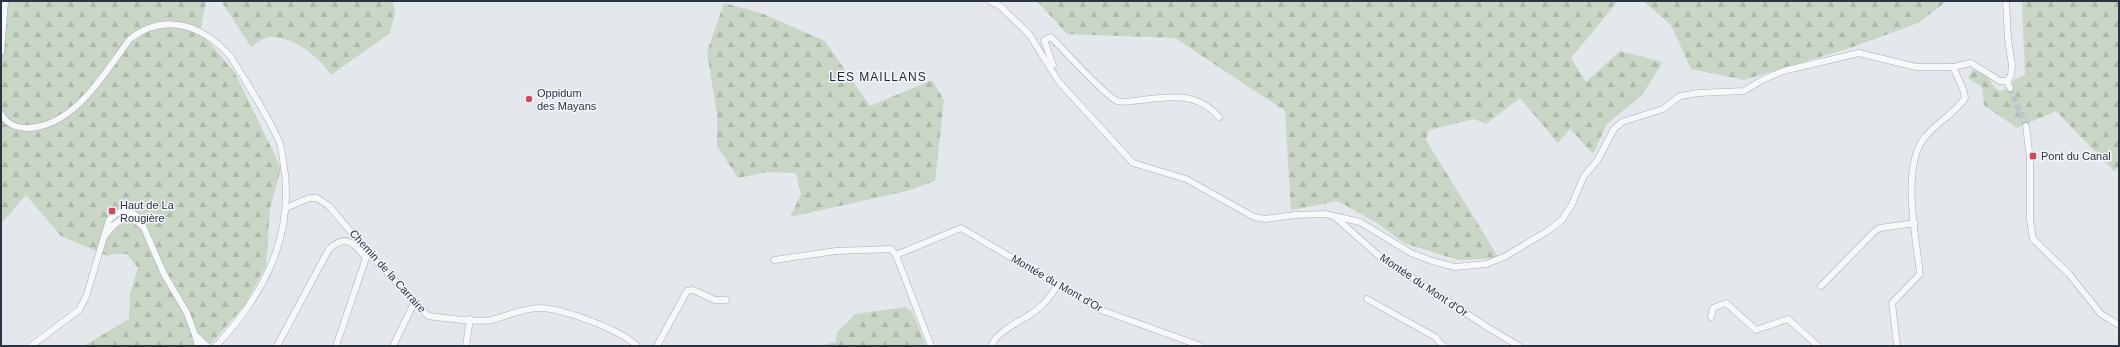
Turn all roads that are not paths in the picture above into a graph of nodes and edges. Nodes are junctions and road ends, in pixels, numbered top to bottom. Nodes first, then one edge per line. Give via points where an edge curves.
1 (4, 1) edge
2 (990, 1) edge
3 (2006, 1) edge
4 (1, 52) edge
5 (1953, 67) junction
6 (2006, 81) junction
7 (2010, 88) tunnel mouth
8 (1066, 90) junction
9 (1, 114) edge
10 (1219, 117) dead end
11 (2026, 126) tunnel mouth
12 (286, 208) junction
13 (1335, 217) junction
14 (1915, 223) junction
15 (354, 234) junction
16 (344, 241) junction
17 (896, 255) junction
18 (774, 260) dead end
19 (1058, 284) junction
20 (1821, 286) dead end
21 (1367, 299) dead end
22 (726, 300) dead end
23 (414, 301) junction
24 (1711, 317) dead end
25 (470, 319) junction
26 (2119, 325) edge
27 (194, 335) junction
28 (1184, 343) edge
29 (1898, 345) edge
30 (31, 346) edge
31 (198, 346) edge
32 (207, 346) edge
33 (216, 346) edge
34 (277, 346) edge
35 (336, 346) edge
36 (393, 346) edge
37 (466, 346) edge
38 (637, 346) edge
39 (657, 346) edge
40 (931, 346) edge
41 (991, 346) edge
42 (1201, 346) edge
43 (1443, 346) edge
44 (1520, 346) edge
45 (1818, 346) edge

1 - 4 street
2 - 8 street via 1000,6 1029,34
3 - 6 street via 2012,66 2011,75
5 - 6 street via 1971,63 2000,81
5 - 13 street via 1916,67 1860,53 1783,71 1744,91 1680,96 1663,109 1622,122 1614,129 1597,160 1584,176 1562,220 1510,253 1486,264 1455,267 1432,261 1411,252 1360,222
5 - 14 street via 1965,98 1961,105 1935,126 1922,141 1914,158 1910,178
6 - 7 street
8 - 10 street via 1050,60 1044,40 1051,37 1117,101 1188,97 1211,108
8 - 13 street via 1133,163 1186,179 1254,216 1265,219 1325,214
9 - 12 street via 12,126 21,128 44,126 57,121 79,105 130,39 140,31 153,25 173,24 191,28 214,40 231,56 280,142 286,185
11 - 26 street via 2033,240 2069,274 2101,314
12 - 15 street, Chemin de la Carraire via 309,198 317,198 329,206
12 - 33 street via 279,247 258,290 237,324
13 - 44 street, Montée du Mont d'Or via 1378,255 1486,327
14 - 20 street via 1875,230
14 - 29 street via 1920,274 1892,303
15 - 16 street
15 - 23 street, Chemin de la Carraire
16 - 34 street via 335,243 329,249
16 - 35 street via 355,244 366,258
17 - 18 street via 891,249 836,251
17 - 19 street, Montée du Mont d'Or via 961,228
17 - 40 street
19 - 28 street, Montée du Mont d'Or via 1101,310
19 - 41 street via 1042,306 1019,323 1004,330
21 - 43 street via 1436,338
22 - 39 street via 715,300 693,290 687,291
23 - 25 street, Chemin de la Carraire via 428,316
23 - 36 street
24 - 45 street via 1713,308 1726,303 1756,330 1788,319
25 - 37 street
25 - 38 street, Chemin de la Carraire via 490,320 529,309 559,310 605,328
27 - 30 street via 187,313 164,274 144,229 134,220 123,218 114,224 103,239 86,297 79,310
27 - 31 street
27 - 32 street
28 - 42 street, Montée du Mont d'Or

